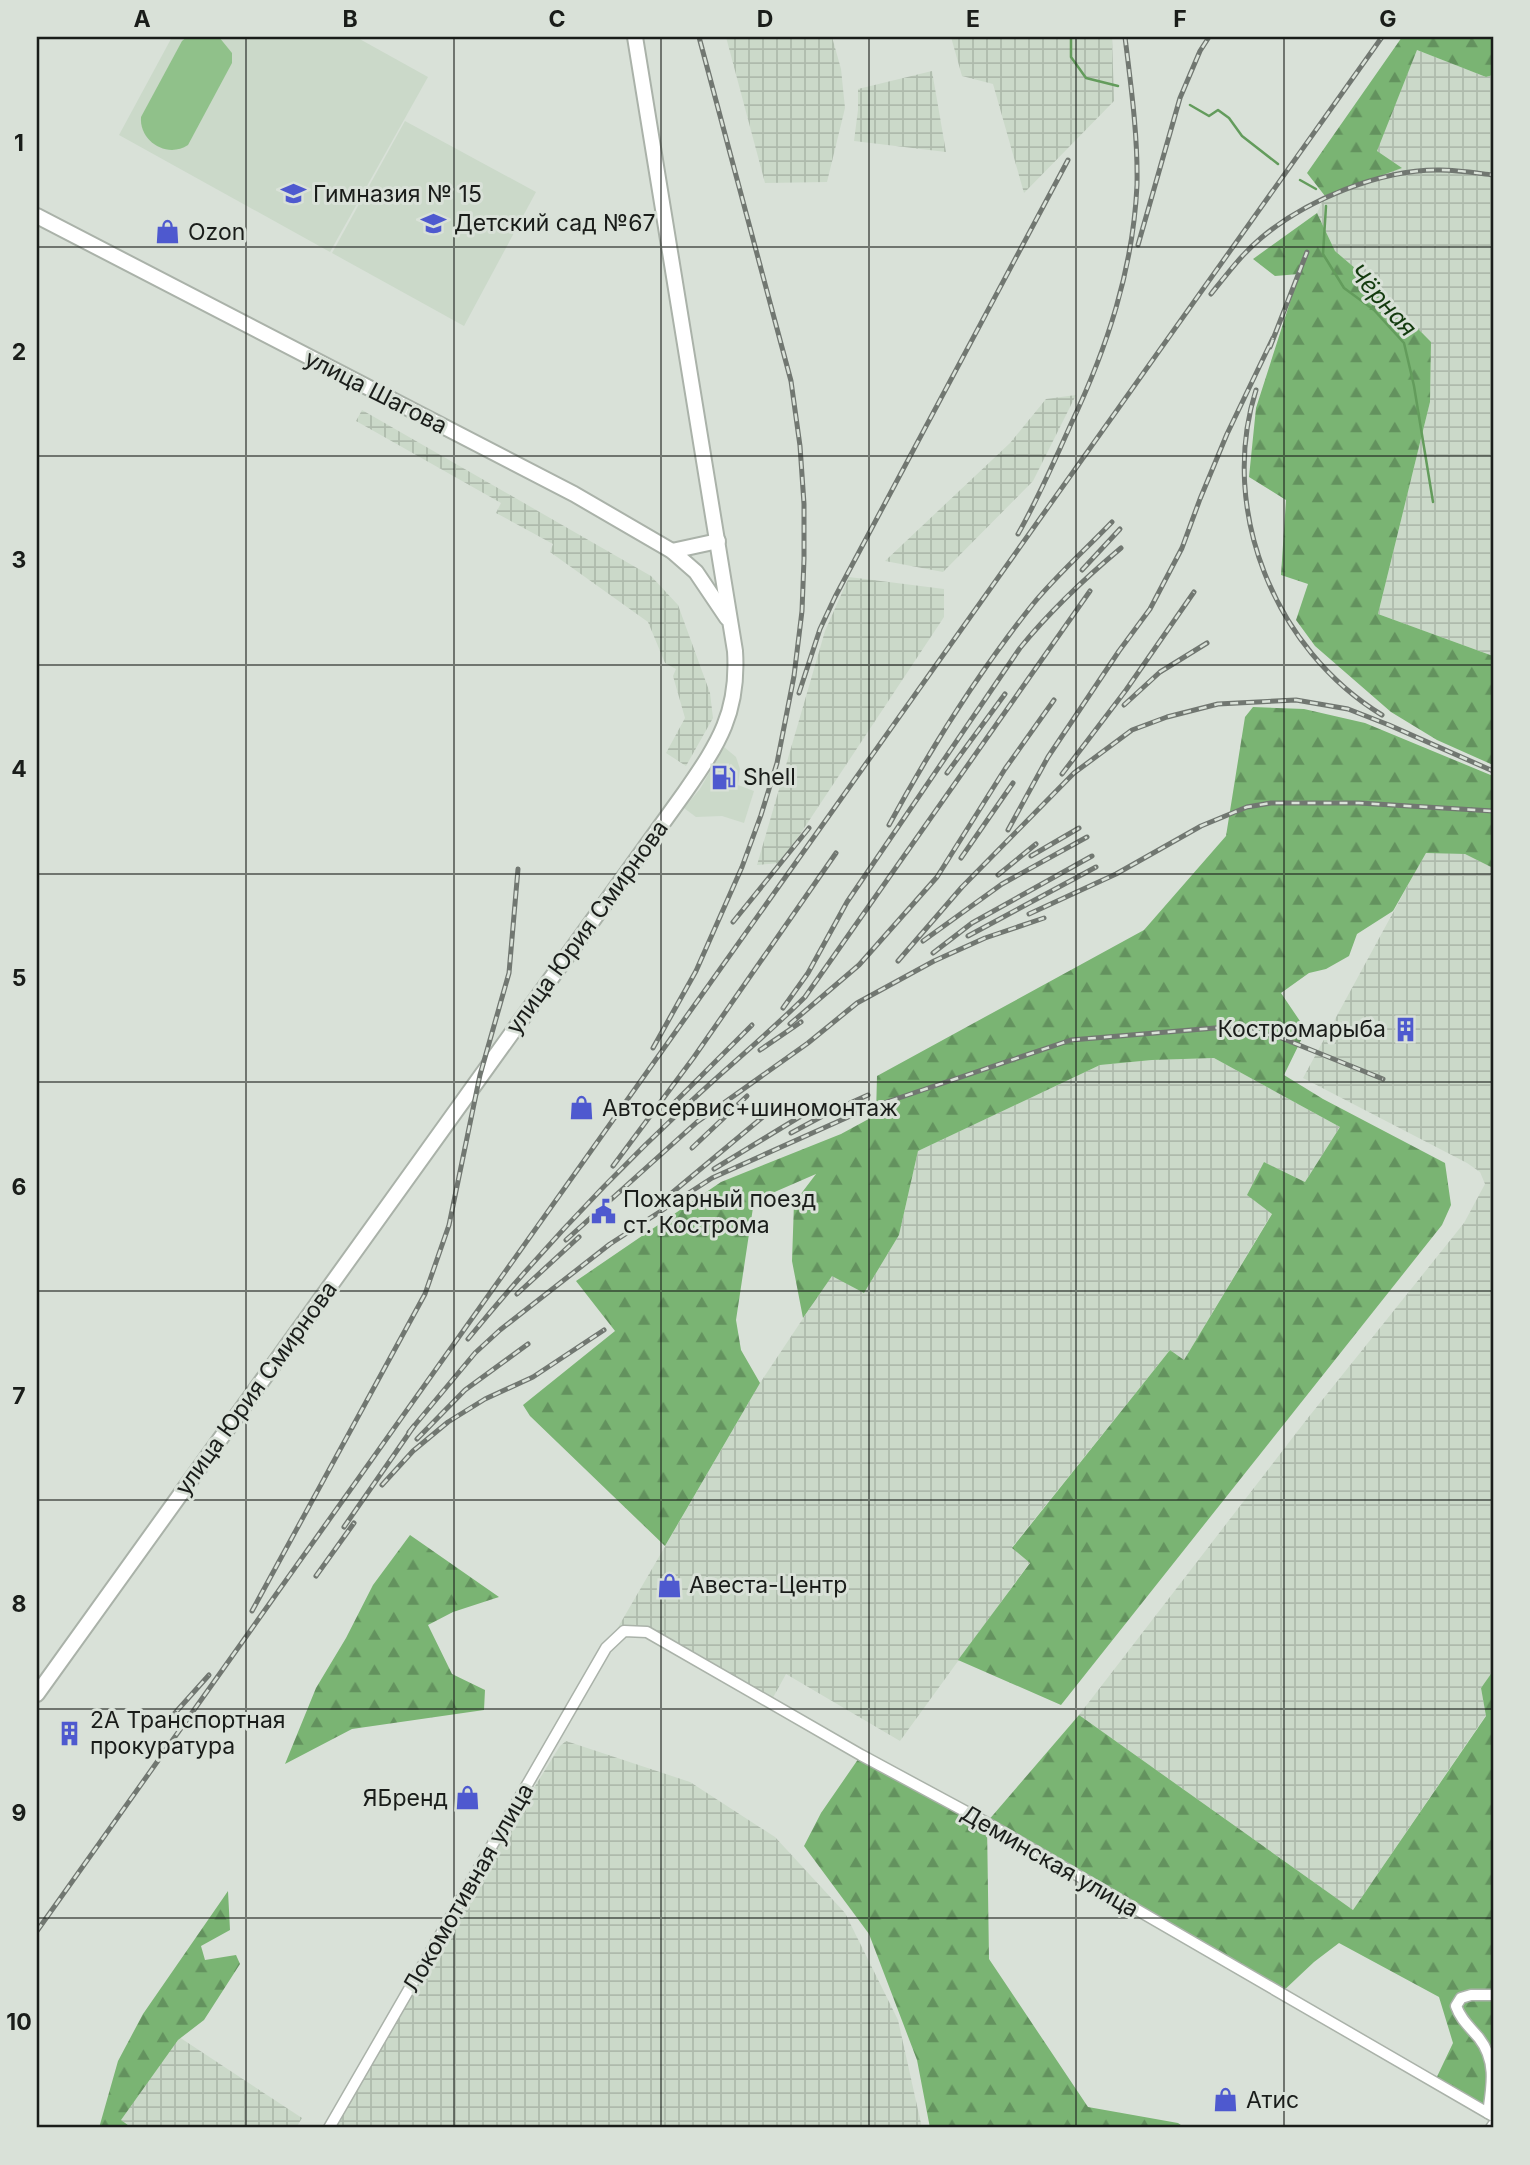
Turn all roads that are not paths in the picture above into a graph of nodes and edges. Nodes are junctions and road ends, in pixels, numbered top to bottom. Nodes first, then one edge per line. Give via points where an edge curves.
1 (635, 37) edge
2 (37, 216) edge
3 (718, 541) junction
4 (672, 551) junction
5 (732, 625) junction
6 (606, 1648) joint
7 (37, 1694) edge
8 (1493, 1995) edge
9 (1491, 2115) edge
10 (329, 2128) edge

1 - 3 main road, улица Юрия Смирнова
2 - 4 main road, улица Шагова via 562,487
3 - 4 main road
3 - 5 main road, улица Юрия Смирнова
4 - 5 main road, улица Шагова via 695,572
5 - 7 main road, улица Юрия Смирнова via 735,696 709,758
6 - 9 street, Деминская улица via 624,1630 647,1632
6 - 10 street, Локомотивная улица
8 - 9 street via 1471,1995 1456,2006 1492,2061

